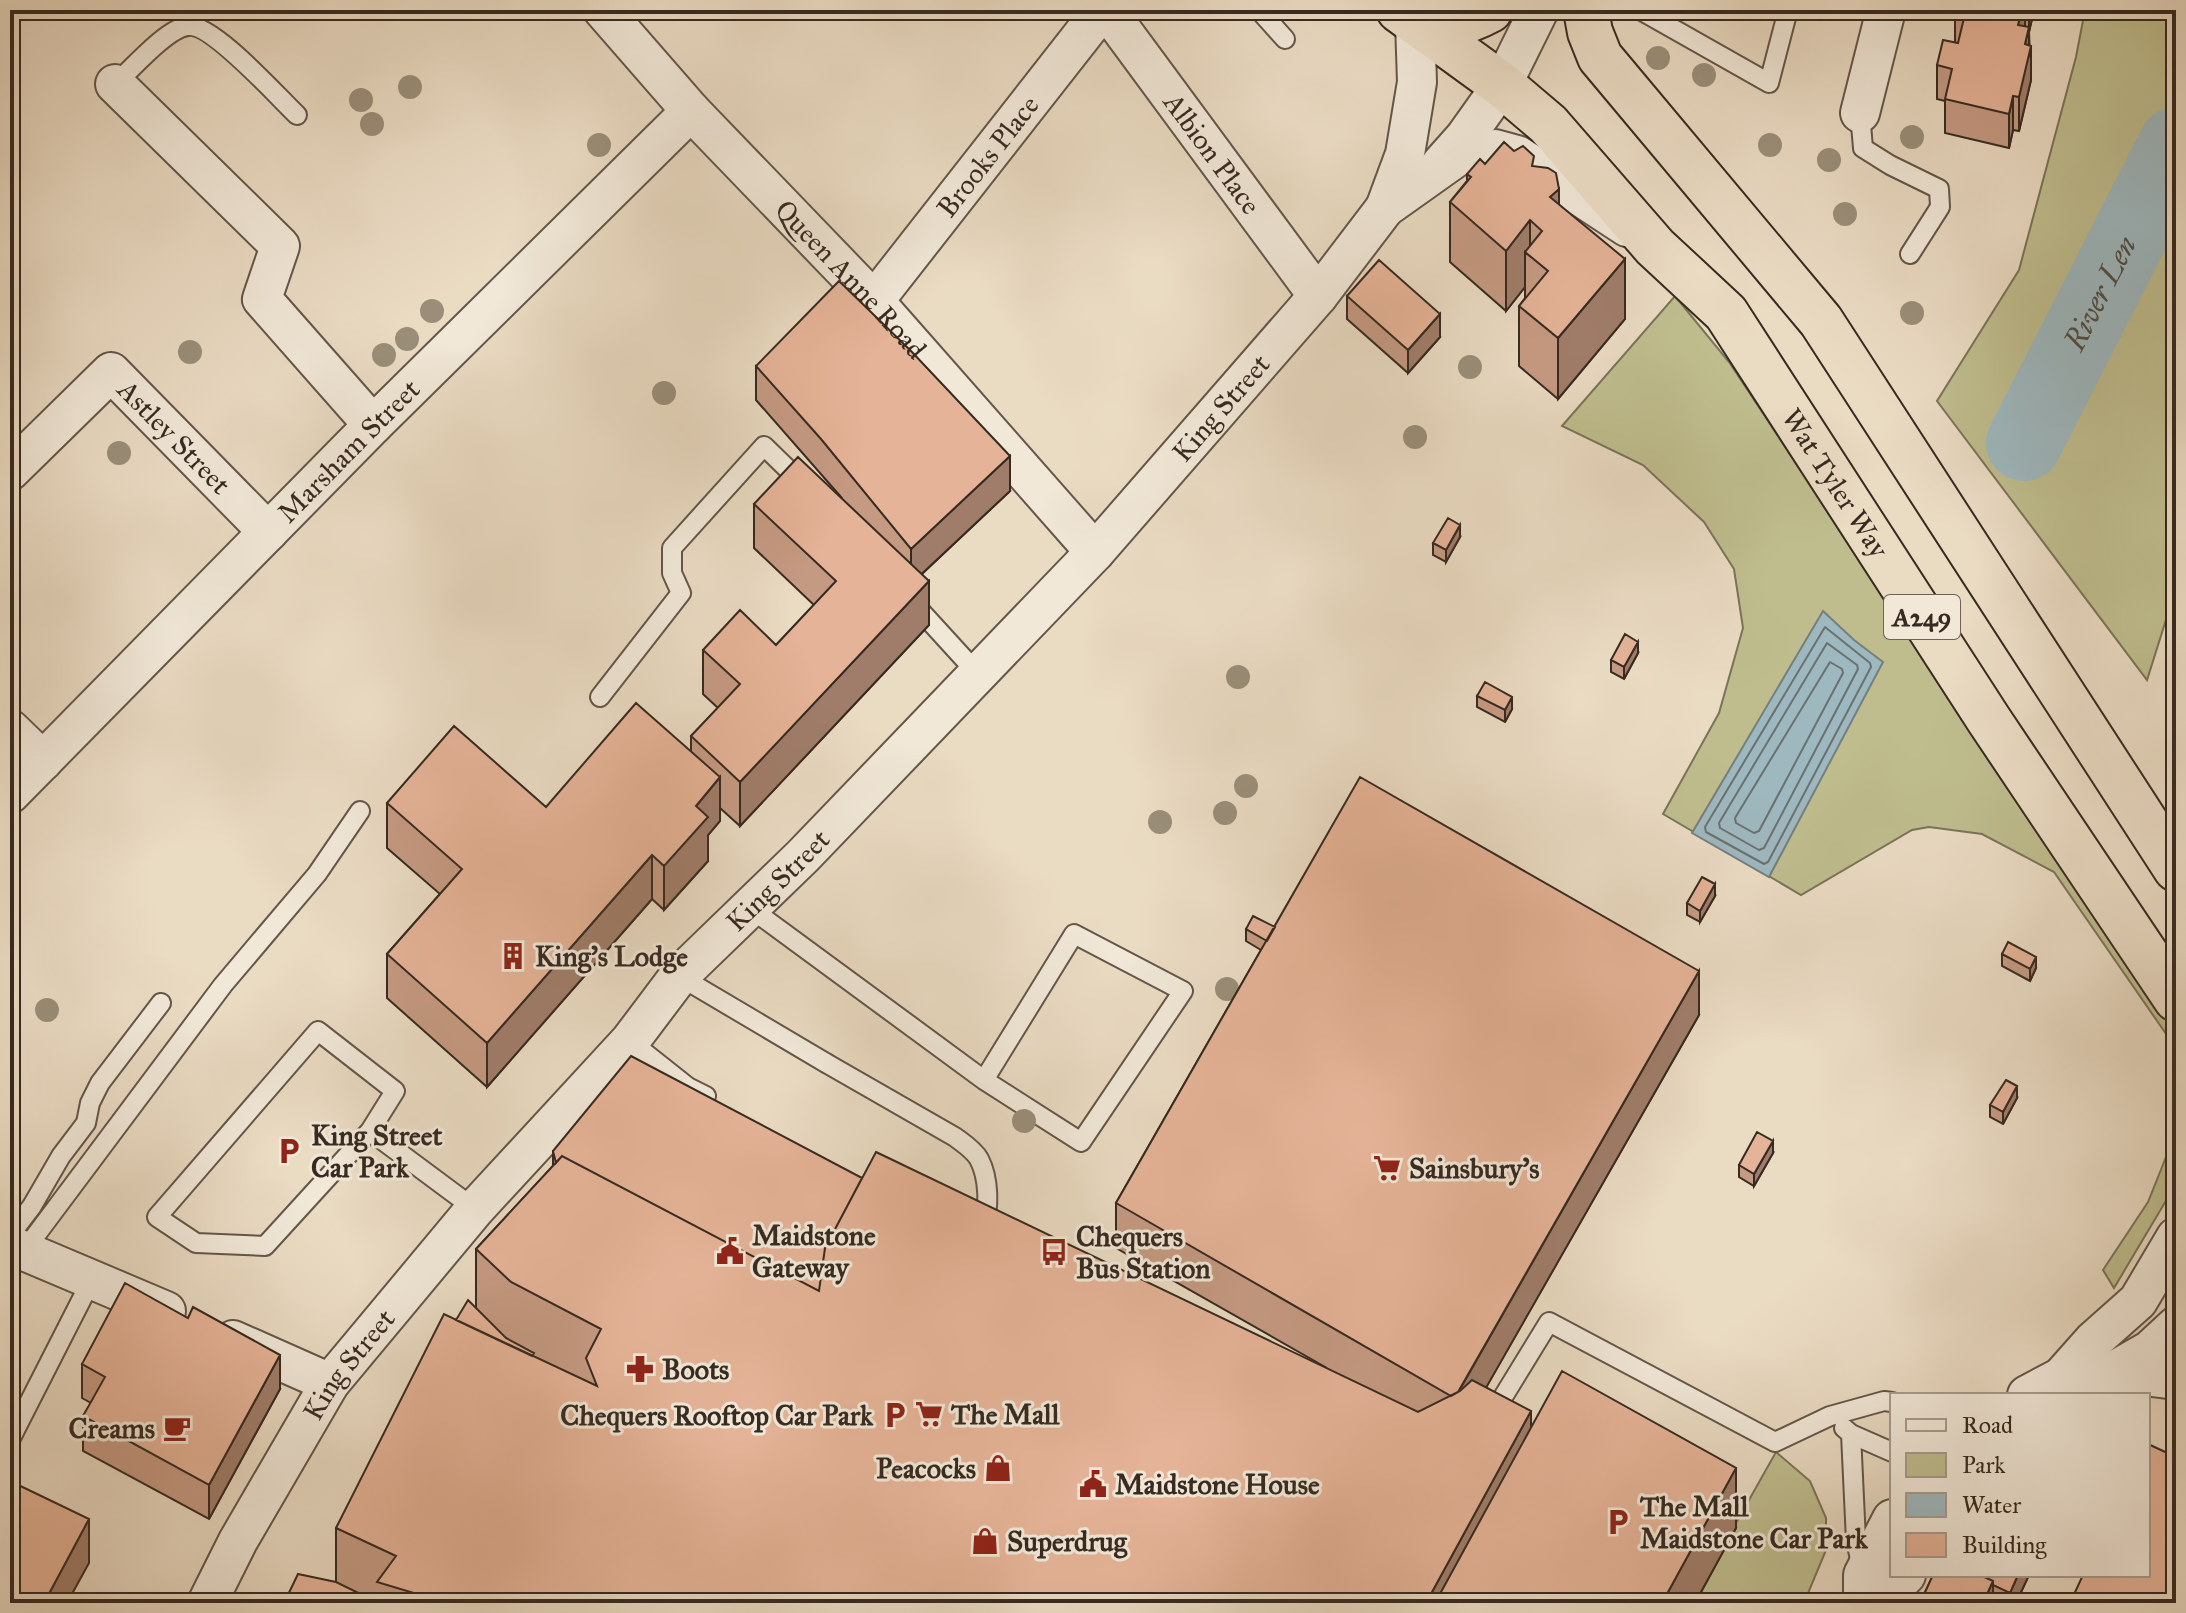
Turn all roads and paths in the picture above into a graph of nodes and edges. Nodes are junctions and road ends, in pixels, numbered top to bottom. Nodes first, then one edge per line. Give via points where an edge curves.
1 (603, 10) edge
2 (1105, 10) edge
3 (1259, 10) edge
4 (1490, 10) edge
5 (1539, 10) edge
6 (1586, 10) edge
7 (1640, 10) edge
8 (1788, 10) edge
9 (1886, 10) edge
10 (1407, 16) edge
11 (1285, 39) dead end
12 (115, 84) joint
13 (1502, 85) junction
14 (691, 111) junction
15 (1860, 113) joint
16 (297, 115) dead end
17 (1431, 175) junction
18 (1385, 208) junction
19 (1655, 247) junction
20 (1910, 254) dead end
21 (874, 301) junction
22 (1314, 301) junction
23 (373, 425) junction
24 (10, 471) edge
25 (811, 492) edge
26 (268, 532) junction
27 (1095, 552) junction
28 (905, 594) edge
29 (978, 674) junction
30 (600, 697) dead end
31 (10, 729) edge
32 (43, 761) junction
33 (10, 794) edge
34 (360, 811) dead end
35 (2176, 869) edge
36 (750, 908) junction
37 (679, 976) junction
38 (2176, 999) edge
39 (161, 1003) dead end
40 (630, 1041) junction
41 (984, 1080) junction
42 (716, 1102) edge
43 (370, 1131) junction
44 (475, 1209) junction
45 (2176, 1237) edge
46 (15, 1244) edge
47 (973, 1249) edge
48 (92, 1279) junction
49 (2176, 1326) edge
50 (2105, 1376) junction
51 (2061, 1377) junction
52 (2176, 1380) edge
53 (330, 1383) junction
54 (2031, 1393) edge
55 (1890, 1402) edge
56 (1830, 1416) junction
57 (1484, 1429) edge
58 (1851, 1434) junction
59 (10, 1440) edge
60 (1890, 1451) edge
61 (1890, 1525) edge
62 (1902, 1577) edge
63 (1868, 1594) edge
64 (207, 1603) edge

1 - 14 street, Queen Anne Road
2 - 21 street, Brooks Place
2 - 22 street, Albion Place
3 - 11 lane
4 - 10 highway via 1444,27
5 - 13 street
6 - 35 highway, A249 via 1600,57 1821,321
7 - 8 lane via 1769,83
9 - 15 street
10 - 13 highway, A249
10 - 18 street via 1417,82 1405,154
12 - 16 lane via 172,32 196,27 224,44
12 - 23 street via 280,246 262,299
13 - 17 street
13 - 19 highway, Wat Tyler Way / A249 via 1548,124
14 - 21 street, Queen Anne Road
14 - 23 street, Marsham Street
15 - 20 lane via 1863,148 1939,189 1940,207
17 - 18 street
17 - 19 street via 1461,154 1495,149 1517,155
18 - 22 street, King Street
19 - 38 highway, Wat Tyler Way / A249 via 1726,313
21 - 27 street, Queen Anne Road
22 - 27 street, King Street
23 - 26 street, Marsham Street
24 - 26 street, Astley Street via 111,372
25 - 30 lane via 764,446 672,548 672,573 681,593
26 - 32 street, Marsham Street
27 - 29 street, King Street
28 - 29 lane
29 - 36 street, King Street
31 - 32 street
32 - 33 street, Marsham Street
34 - 46 lane via 317,874
36 - 37 street, King Street
36 - 41 lane
37 - 40 street, King Street
37 - 47 lane, bridge via 955,1137 979,1159 988,1207
39 - 46 lane via 100,1083 86,1123 61,1156
40 - 42 lane
40 - 44 street, King Street
41 - 41 lane via 1081,1142 1183,991 1074,934
43 - 43 lane via 265,1246 196,1243 157,1217 318,1031 395,1091
43 - 44 lane
44 - 53 street, King Street
45 - 51 street via 2138,1301
46 - 48 street
48 - 53 street
48 - 59 lane
49 - 50 street via 2150,1350
50 - 51 street
50 - 52 street
51 - 54 street
53 - 64 street, King Street
55 - 56 lane
56 - 57 lane via 1775,1442 1549,1322
56 - 58 lane
58 - 60 lane
58 - 63 lane via 1856,1541
61 - 63 street
62 - 63 street

